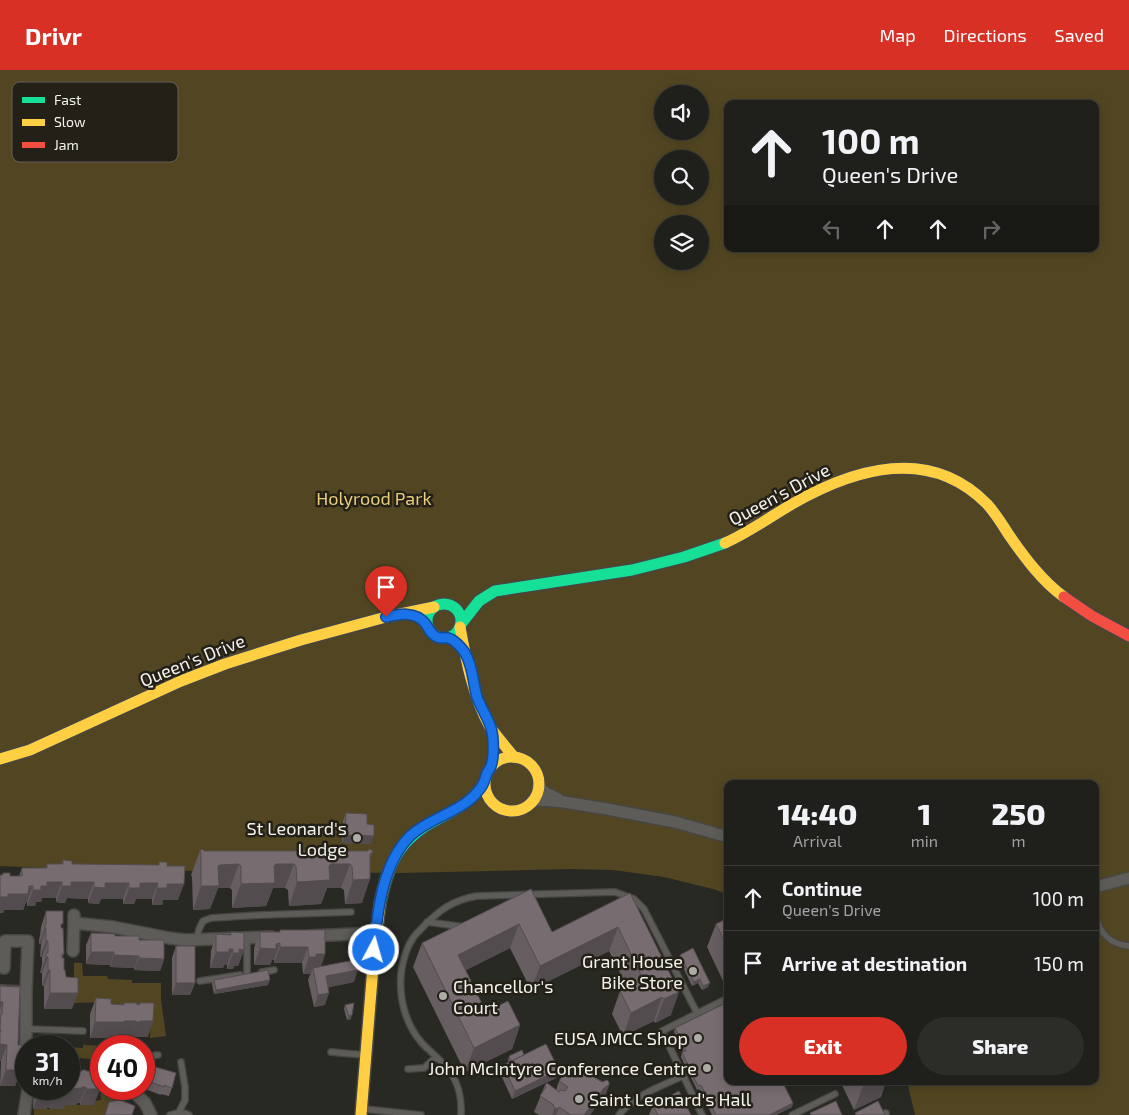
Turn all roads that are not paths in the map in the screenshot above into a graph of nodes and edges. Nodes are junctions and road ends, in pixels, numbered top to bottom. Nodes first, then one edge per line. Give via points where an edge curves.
1 (434, 607) junction
2 (404, 613) junction
3 (427, 625) junction
4 (460, 626) junction
5 (1129, 636) edge
6 (447, 638) junction
7 (465, 653) junction
8 (491, 728) junction
9 (514, 757) junction
10 (0, 759) edge
11 (491, 767) junction
12 (485, 781) junction
13 (538, 787) junction
14 (532, 801) junction
15 (564, 802) junction
16 (456, 808) junction
17 (499, 808) junction
18 (724, 836) edge
19 (1129, 878) edge
20 (1099, 886) edge
21 (352, 912) dead end
22 (427, 922) junction
23 (1099, 925) edge
24 (470, 927) edge
25 (376, 933) junction
26 (247, 938) junction
27 (197, 939) junction
28 (1129, 946) edge
29 (74, 951) dead end
30 (4, 968) dead end
31 (274, 970) dead end
32 (247, 974) junction
33 (200, 981) dead end
34 (0, 991) edge
35 (26, 992) junction
36 (724, 1000) edge
37 (696, 1013) junction
38 (26, 1029) junction
39 (83, 1031) dead end
40 (26, 1035) edge
41 (331, 1052) dead end
42 (158, 1054) dead end
43 (155, 1055) edge
44 (366, 1055) junction
45 (436, 1057) junction
46 (181, 1062) dead end
47 (408, 1069) dead end
48 (683, 1076) junction
49 (835, 1094) dead end
50 (26, 1100) edge
51 (142, 1100) edge
52 (179, 1112) junction
53 (361, 1112) edge
54 (24, 1114) edge
55 (151, 1115) edge
56 (170, 1115) edge
57 (189, 1115) edge
58 (421, 1115) edge
59 (461, 1115) edge
60 (619, 1115) edge
61 (702, 1115) edge
62 (792, 1115) edge

1 - 2 street, Queen's Drive
1 - 3 street via 428,615
1 - 4 street, Queen's Drive via 443,604 453,606 460,614
2 - 3 street via 416,616
2 - 10 street, Queen's Drive via 300,640 225,664 30,750
3 - 6 street via 434,636
4 - 5 street, Queen's Drive via 478,600 495,591 639,569 676,559 734,538 822,488 848,477 893,468 934,472 970,489 998,517 1042,578 1085,611
4 - 6 street, Queen's Drive via 454,635
4 - 7 street, Queen's Drive
6 - 7 street
7 - 8 street, Queen's Drive via 477,696
8 - 9 street, Queen's Drive
8 - 11 street, Queen's Drive
9 - 11 street via 499,760
9 - 13 street, Queen's Drive via 533,767
11 - 12 street, Queen's Drive
12 - 16 street, Queen's Drive via 474,796
12 - 17 street via 488,796
13 - 14 street
13 - 15 street
14 - 15 street
14 - 17 street via 514,811
15 - 18 street via 675,822
16 - 17 street via 482,804
16 - 25 street via 417,831 400,850 386,878
19 - 20 street
21 - 27 lane via 211,918 203,921
22 - 24 lane
22 - 37 lane via 458,900 478,896 615,892 634,900 644,910
22 - 45 lane via 413,937 404,957 401,992 406,1016 414,1032
23 - 28 lane via 1113,942
25 - 26 street
25 - 44 street
26 - 27 street
26 - 32 lane
27 - 29 street via 169,938 74,919
30 - 35 street via 5,941 28,941
31 - 32 lane
32 - 33 lane
34 - 35 street
35 - 38 street
36 - 37 lane
37 - 48 lane via 662,1031
38 - 39 lane
38 - 40 street
41 - 44 lane
42 - 43 lane
44 - 53 street
45 - 47 lane via 424,1068
45 - 59 lane via 448,1068 456,1084 461,1098
46 - 52 lane via 185,1100
48 - 60 lane via 639,1098
48 - 61 lane
49 - 62 lane
50 - 54 street
51 - 55 street
52 - 56 lane
52 - 57 lane
53 - 58 lane

